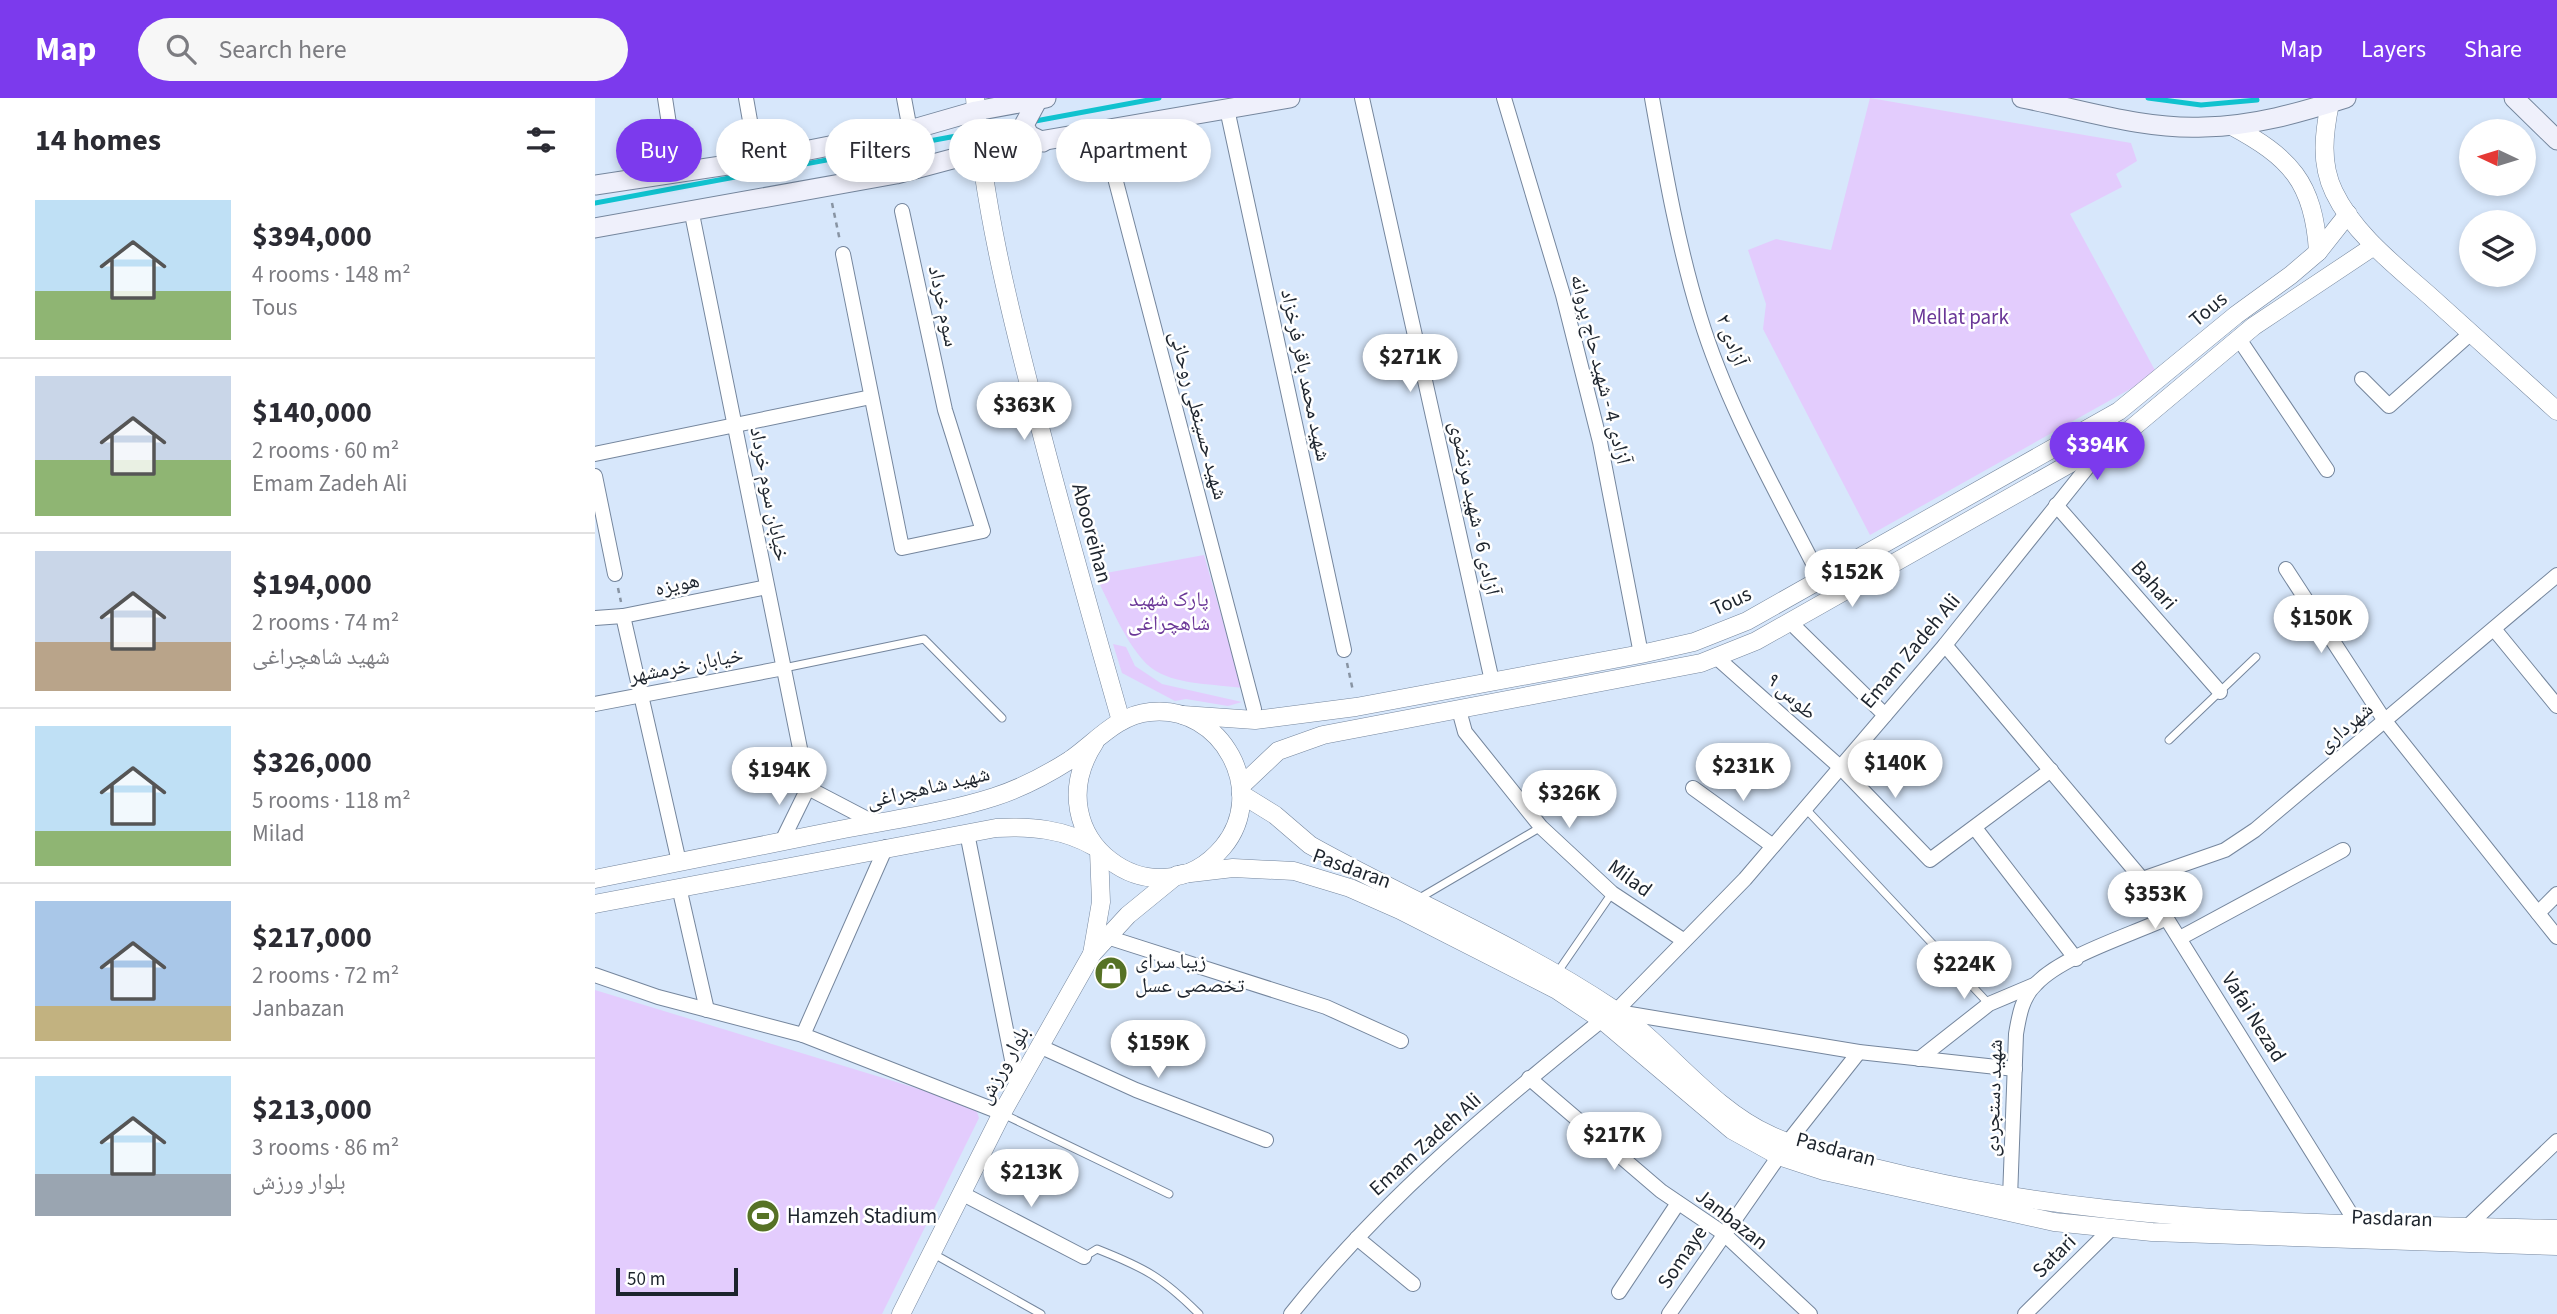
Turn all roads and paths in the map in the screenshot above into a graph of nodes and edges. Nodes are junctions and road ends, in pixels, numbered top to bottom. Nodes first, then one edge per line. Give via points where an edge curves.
1 (665, 98) edge
2 (746, 98) edge
3 (904, 98) edge
4 (1290, 98) edge
5 (1362, 98) edge
6 (1504, 98) edge
7 (1651, 98) edge
8 (2022, 98) edge
9 (2514, 98) edge
10 (1042, 99) edge
11 (2338, 101) edge
12 (976, 104) edge
13 (1227, 108) junction
14 (668, 119) edge
15 (750, 119) edge
16 (908, 119) edge
17 (1170, 119) edge
18 (935, 120) edge
19 (2230, 125) junction
20 (1056, 140) edge
21 (2557, 140) edge
22 (1043, 142) joint
23 (825, 147) edge
24 (949, 160) edge
25 (987, 182) edge
26 (1116, 182) edge
27 (595, 185) edge
28 (828, 186) junction
29 (691, 209) junction
30 (902, 211) dead end
31 (2348, 215) junction
32 (595, 228) edge
33 (2374, 246) junction
34 (2318, 252) junction
35 (842, 254) joint
36 (2471, 333) junction
37 (2239, 340) junction
38 (2362, 379) dead end
39 (871, 397) junction
40 (2557, 411) edge
41 (734, 425) junction
42 (2106, 443) junction
43 (595, 454) edge
44 (2327, 470) dead end
45 (2053, 474) junction
46 (595, 476) edge
47 (2058, 502) junction
48 (2286, 569) dead end
49 (615, 574) joint
50 (2557, 575) edge
51 (1821, 579) junction
52 (767, 587) junction
53 (624, 616) junction
54 (595, 618) edge
55 (1790, 622) junction
56 (2494, 629) junction
57 (1945, 645) junction
58 (1344, 650) joint
59 (1641, 654) junction
60 (1716, 657) junction
61 (2256, 657) dead end
62 (784, 668) junction
63 (1492, 681) junction
64 (2220, 692) junction
65 (644, 695) junction
66 (595, 704) edge
67 (2557, 706) edge
68 (1356, 707) junction
69 (1254, 709) dead end
70 (1459, 710) junction
71 (1183, 715) junction
72 (1885, 715) junction
73 (1002, 718) dead end
74 (1121, 721) junction
75 (2385, 721) junction
76 (2169, 740) dead end
77 (1095, 742) junction
78 (1840, 767) junction
79 (2051, 770) junction
80 (808, 788) junction
81 (1693, 788) dead end
82 (1241, 790) junction
83 (1805, 807) junction
84 (878, 822) junction
85 (1541, 827) junction
86 (1975, 828) junction
87 (967, 832) junction
88 (782, 841) junction
89 (1773, 846) junction
90 (886, 847) junction
91 (1097, 849) junction
92 (2343, 850) dead end
93 (680, 862) junction
94 (1180, 875) junction
95 (595, 879) edge
96 (2142, 879) junction
97 (679, 887) junction
98 (1612, 893) junction
99 (2557, 894) edge
100 (1413, 901) junction
101 (595, 904) edge
102 (2538, 913) junction
103 (2168, 918) junction
104 (1107, 937) junction
105 (2557, 937) edge
106 (2180, 938) junction
107 (1683, 940) junction
108 (1092, 954) junction
109 (2076, 959) junction
110 (1556, 973) junction
111 (595, 975) edge
112 (2034, 985) junction
113 (1989, 1004) junction
114 (707, 1010) junction
115 (1609, 1016) junction
116 (803, 1035) junction
117 (1401, 1041) dead end
118 (1039, 1046) junction
119 (1859, 1052) junction
120 (1919, 1059) junction
121 (2015, 1069) junction
122 (1529, 1078) junction
123 (1017, 1085) junction
124 (1002, 1113) junction
125 (1266, 1140) dead end
126 (2557, 1141) edge
127 (1783, 1149) junction
128 (961, 1193) junction
129 (1169, 1194) dead end
130 (2010, 1198) junction
131 (1678, 1203) junction
132 (2357, 1224) junction
133 (2467, 1227) junction
134 (2112, 1228) junction
135 (2557, 1230) edge
136 (1723, 1233) junction
137 (1357, 1238) junction
138 (2557, 1246) edge
139 (931, 1253) junction
140 (1084, 1257) joint
141 (1413, 1283) dead end
142 (1619, 1292) dead end
143 (901, 1314) edge
144 (1041, 1314) edge
145 (1199, 1314) edge
146 (1291, 1314) edge
147 (1669, 1314) edge
148 (1810, 1314) edge
149 (2025, 1314) edge

1 - 14 street
2 - 15 street
3 - 16 street
4 - 13 main road
5 - 63 street, آزادی 6 - شهید مرتضوی
6 - 59 street, آزادی 4 - شهید حاج پروانه via 1563,295 1600,442
7 - 51 street, آزادی ۲ via 1700,318 1737,414
8 - 19 main road via 2149,123 2201,128
9 - 21 main road
10 - 12 main road
10 - 22 main road via 1024,125 1029,135
11 - 19 main road via 2265,122
11 - 31 street via 2324,130 2324,157 2333,191
12 - 18 main road
13 - 17 main road
13 - 58 street, شهید محمد باقر فرخزاد
19 - 34 street via 2256,139 2298,174 2316,219
20 - 22 main road
23 - 27 main road
24 - 28 main road
25 - 74 street, Abooreihan via 1013,327
26 - 69 street, شهید حسینعلی روحانی
28 - 29 main road
28 - 35 path
29 - 32 main road
29 - 41 street, خیابان سوم خرداد
30 - 39 street, سوم خرداد via 945,410 983,531 902,548
31 - 33 street
31 - 34 street, Tous
33 - 36 street
33 - 37 street, Tous
34 - 51 street, Tous via 2119,411
35 - 39 street
36 - 38 street via 2389,406
36 - 40 street
37 - 42 street, Tous via 2131,429
37 - 44 street
39 - 41 street
41 - 43 street
41 - 52 street, خیابان سوم خرداد
42 - 45 street, Tous
42 - 47 street, Emam Zadeh Ali
45 - 47 street via 2059,485
45 - 55 street, Tous
46 - 49 street
47 - 57 street, Emam Zadeh Ali
47 - 64 street, Bahari
48 - 75 street
49 - 53 path
50 - 56 street, شهرداری
51 - 59 street, Tous via 1747,621 1694,642
52 - 53 street, هویزه
52 - 62 street, خیابان سوم خرداد
53 - 54 street, هویزه
53 - 65 street
55 - 60 street, Tous
55 - 72 street
56 - 67 street
56 - 75 street, شهرداری
57 - 72 street, Emam Zadeh Ali
57 - 79 street, Vafai Nezad
58 - 68 path
59 - 63 street, Tous
60 - 70 street, Tous
60 - 78 street, طوس ۹
61 - 64 lane
62 - 65 street, خیابان خرمشهر
62 - 73 lane via 924,639
62 - 80 street, خیابان سوم خرداد
63 - 68 street, Tous
64 - 76 lane
65 - 66 street, خیابان خرمشهر
65 - 93 street
68 - 71 street, Tous via 1255,720
70 - 82 street, Tous via 1323,735 1278,751
70 - 85 street, Milad via 1465,732
71 - 74 street via 1150,712
71 - 82 street via 1223,742 1238,770
72 - 78 street, Emam Zadeh Ali
74 - 77 street
75 - 96 street, شهرداری via 2225,850
75 - 102 street
77 - 84 street, شهید شاهچراغی via 1068,761 997,796
77 - 91 street via 1080,771 1077,803
78 - 83 street, Emam Zadeh Ali
78 - 86 street, طوس ۹ via 1930,860
79 - 86 street
79 - 96 street, Vafai Nezad
80 - 84 street
80 - 88 street
81 - 89 street
82 - 94 street via 1238,819 1223,847 1211,859
82 - 100 street, Pasdaran via 1310,845
83 - 89 street, Emam Zadeh Ali
83 - 113 lane
84 - 88 street, شهید شاهچراغی
84 - 90 street
85 - 98 street, Milad
85 - 100 lane
86 - 109 street
87 - 90 street
87 - 91 street via 1041,828 1080,838
87 - 123 street
88 - 93 street, شهید شاهچراغی
89 - 107 street, Emam Zadeh Ali
90 - 97 street
90 - 116 street
91 - 94 street via 1135,874
91 - 108 street via 1101,902
92 - 106 street
93 - 95 street, شهید شاهچراغی
94 - 104 street
94 - 115 street, Pasdaran via 1233,868 1294,871 1350,888
96 - 103 street, Vafai Nezad
97 - 101 street
97 - 114 street
98 - 107 street, Milad
98 - 110 lane
99 - 102 street
100 - 110 street, Pasdaran
102 - 105 street
103 - 106 street, Vafai Nezad
103 - 109 street
104 - 108 street
104 - 117 street via 1327,1007
106 - 132 street, Vafai Nezad
107 - 115 street, Emam Zadeh Ali
108 - 118 street, بلوار ورزش
109 - 112 street
110 - 115 street, Pasdaran
111 - 114 street
112 - 113 street
112 - 121 street, شهید دستجردی via 2021,1008
113 - 120 street
114 - 116 street
115 - 119 street
115 - 122 street, Emam Zadeh Ali
115 - 127 street, Pasdaran
116 - 124 street
118 - 123 street, بلوار ورزش
118 - 125 street via 1136,1090
119 - 120 street
119 - 127 street, Somaye
120 - 121 street
121 - 130 street, شهید دستجردی
122 - 131 street, Janbazan
122 - 137 street, Emam Zadeh Ali
123 - 124 street, بلوار ورزش
124 - 128 street, بلوار ورزش
124 - 129 lane
126 - 133 street
127 - 130 street, Pasdaran
127 - 134 street, Pasdaran via 1824,1171 2054,1222
127 - 136 street, Somaye
128 - 139 street, بلوار ورزش
128 - 140 street
130 - 132 street, Pasdaran via 2153,1213
131 - 136 street, Janbazan
131 - 142 street
132 - 133 street, Pasdaran
133 - 135 street, Pasdaran
134 - 138 street, Pasdaran
134 - 149 street, Satari
136 - 147 street, Somaye
136 - 148 street, Janbazan
137 - 141 street
137 - 146 street, Emam Zadeh Ali
139 - 143 street, بلوار ورزش
139 - 144 lane
140 - 145 lane via 1097,1249 1133,1263 1165,1281

